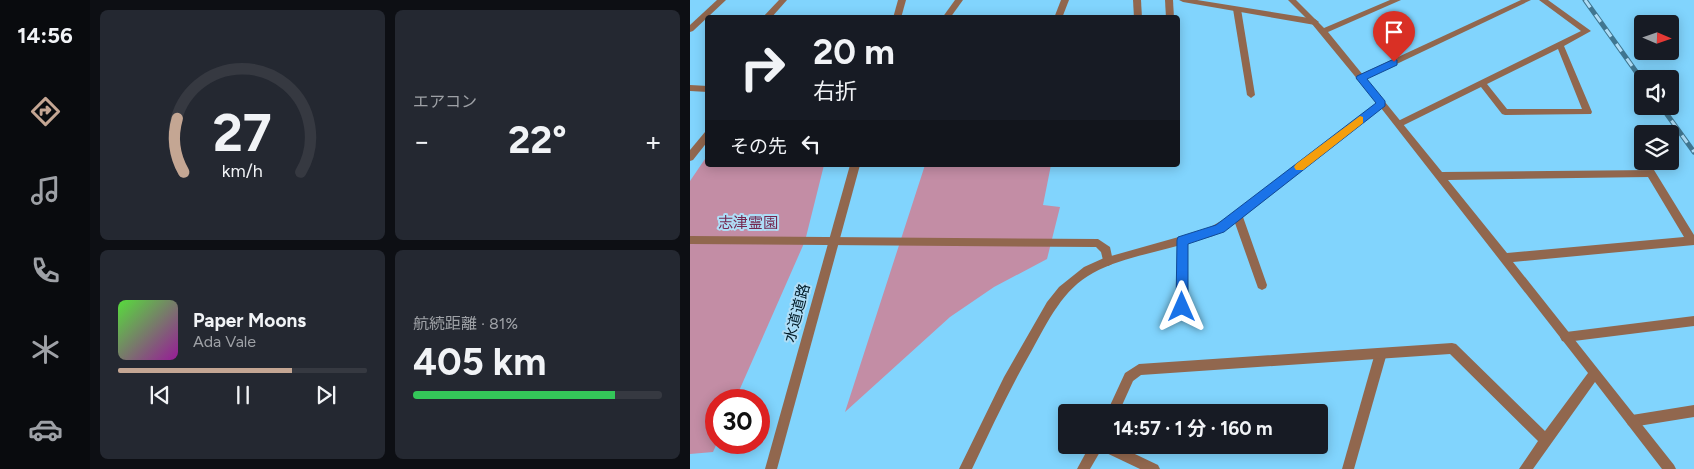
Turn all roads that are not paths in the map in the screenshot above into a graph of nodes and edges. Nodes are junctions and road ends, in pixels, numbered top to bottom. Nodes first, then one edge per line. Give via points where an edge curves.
1 (722, 0) edge
2 (783, 0) edge
3 (902, 0) edge
4 (947, 0) edge
5 (1065, 0) edge
6 (1137, 0) edge
7 (1169, 0) edge
8 (1183, 0) edge
9 (1292, 0) edge
10 (1371, 0) edge
11 (1397, 0) edge
12 (1528, 0) edge
13 (1543, 0) edge
14 (958, 1) edge
15 (1380, 7) junction
16 (1237, 10) junction
17 (705, 15) edge
18 (705, 15) edge
19 (769, 15) edge
20 (898, 15) edge
21 (948, 15) edge
22 (1059, 15) edge
23 (1138, 15) edge
24 (1170, 15) edge
25 (1315, 22) junction
26 (690, 29) edge
27 (1322, 31) junction
28 (1560, 45) junction
29 (1360, 78) junction
30 (1482, 83) junction
31 (690, 88) edge
32 (705, 89) edge
33 (1251, 95) dead end
34 (1382, 103) junction
35 (1399, 124) junction
36 (705, 138) edge
37 (690, 157) edge
38 (854, 167) edge
39 (1439, 176) junction
40 (1238, 216) junction
41 (690, 240) edge
42 (1182, 240) junction
43 (834, 242) junction
44 (1503, 258) junction
45 (1108, 261) junction
46 (1262, 285) dead end
47 (1182, 307) dead end
48 (1694, 321) edge
49 (1566, 337) junction
50 (1381, 353) junction
51 (1594, 374) junction
52 (1117, 404) edge
53 (1694, 411) edge
54 (1632, 421) junction
55 (1546, 441) junction
56 (1090, 454) edge
57 (1122, 454) edge
58 (771, 469) edge
59 (965, 469) edge
60 (1084, 469) edge
61 (1154, 469) edge
62 (1348, 469) edge
63 (1525, 469) edge
64 (1670, 469) edge

1 - 17 street
2 - 19 street
3 - 20 street
4 - 14 street
5 - 22 street
6 - 23 street
7 - 24 street
8 - 16 street
9 - 25 street
10 - 15 street
11 - 15 street
12 - 29 street
13 - 28 street via 1587,31
14 - 21 street
15 - 27 street
16 - 25 street
16 - 33 street
18 - 26 street
25 - 27 street
27 - 29 street
28 - 30 street
28 - 30 street via 1588,112 1505,112
29 - 34 street
30 - 35 street
31 - 32 street
34 - 35 street
34 - 40 street
35 - 39 street
36 - 37 street
38 - 43 street, 水道道路
39 - 44 street
39 - 44 street via 1651,173 1692,241
40 - 42 street via 1220,228
40 - 46 street
41 - 43 street
42 - 45 street
42 - 47 street
43 - 45 street via 1098,243 1106,250
43 - 58 street, 水道道路
44 - 49 street
45 - 59 street via 1088,270 1051,306 1008,381
48 - 49 street
49 - 51 street
50 - 52 street via 1139,370 1129,378
50 - 55 street via 1452,348
50 - 62 street
51 - 54 street
51 - 55 street
53 - 54 street
54 - 64 street
55 - 63 street
56 - 60 street
57 - 61 street

